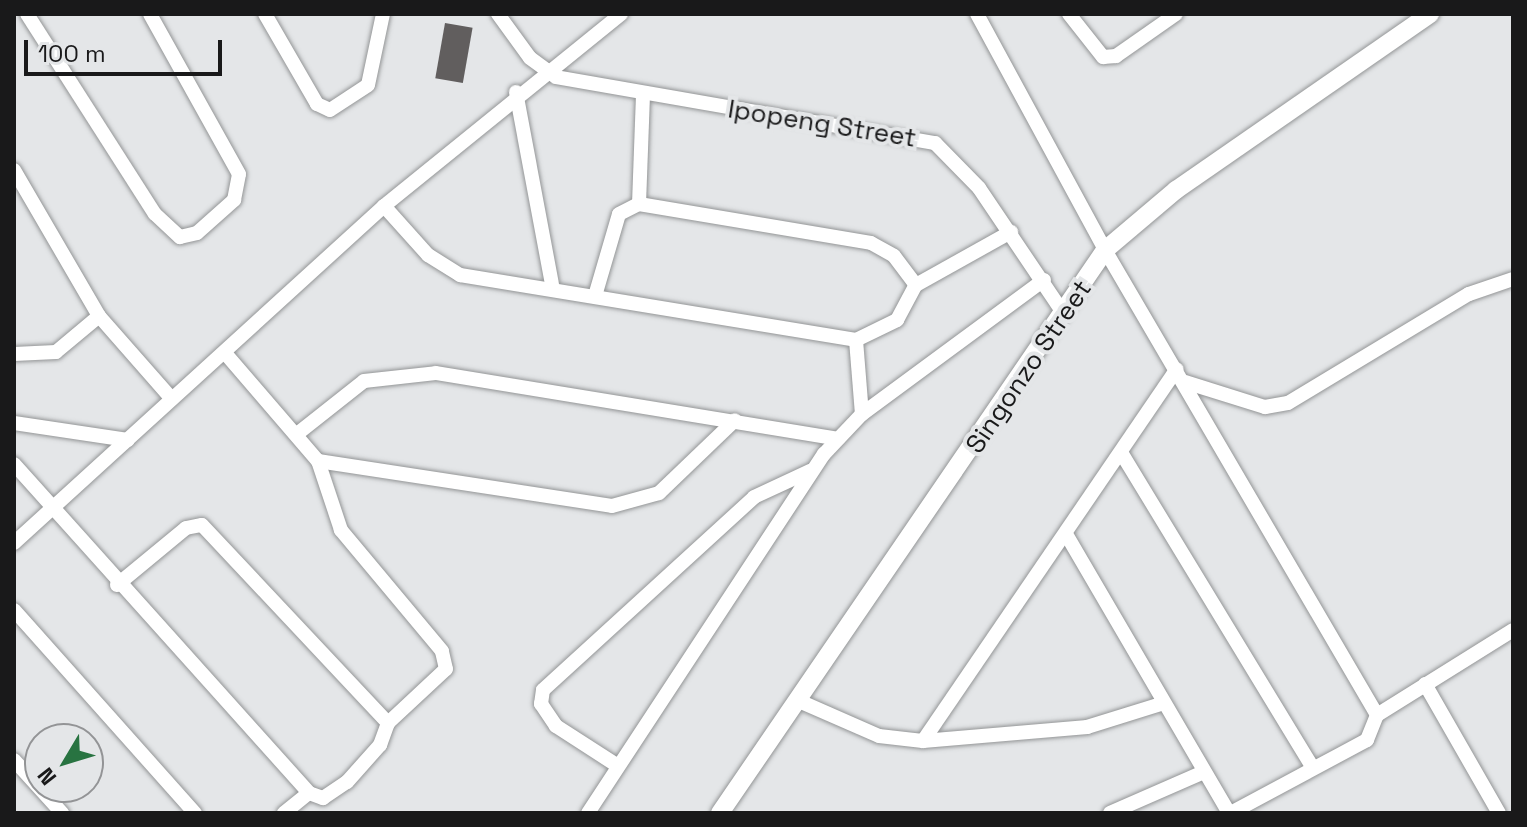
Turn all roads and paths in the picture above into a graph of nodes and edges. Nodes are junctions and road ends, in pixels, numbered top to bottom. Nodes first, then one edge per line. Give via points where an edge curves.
1 (26, 14) edge
2 (150, 14) edge
3 (265, 14) edge
4 (498, 14) edge
5 (621, 14) edge
6 (977, 14) edge
7 (1069, 14) edge
8 (1176, 14) edge
9 (1430, 14) edge
10 (388, 16) edge
11 (14, 22) edge
12 (544, 72) junction
13 (516, 92) junction
14 (643, 94) junction
15 (14, 170) edge
16 (639, 204) junction
17 (384, 206) junction
18 (1011, 232) junction
19 (1105, 250) junction
20 (1513, 279) edge
21 (1044, 280) junction
22 (916, 285) junction
23 (553, 289) junction
24 (595, 296) junction
25 (1064, 314) junction
26 (99, 316) junction
27 (856, 340) junction
28 (225, 353) junction
29 (14, 354) edge
30 (1177, 369) junction
31 (1185, 382) junction
32 (171, 398) junction
33 (862, 414) junction
34 (735, 420) junction
35 (14, 423) edge
36 (297, 434) junction
37 (838, 439) junction
38 (128, 440) junction
39 (1122, 454) junction
40 (318, 461) junction
41 (14, 464) edge
42 (810, 471) junction
43 (52, 512) junction
44 (1066, 534) junction
45 (14, 543) edge
46 (117, 585) junction
47 (14, 610) edge
48 (1513, 630) edge
49 (1425, 684) junction
50 (799, 701) junction
51 (1161, 704) junction
52 (1377, 715) junction
53 (388, 723) junction
54 (923, 741) junction
55 (14, 760) edge
56 (618, 766) junction
57 (1312, 767) junction
58 (1204, 772) junction
59 (309, 793) junction
60 (62, 813) edge
61 (195, 813) edge
62 (284, 813) edge
63 (588, 813) edge
64 (720, 813) edge
65 (1110, 813) edge
66 (1230, 813) edge
67 (1499, 813) edge

1 - 2 street via 155,214 180,237 197,233 234,200 239,174
1 - 11 street
3 - 10 street via 317,104 330,110 368,85
4 - 12 street
5 - 12 street
6 - 19 street
7 - 8 street via 1103,57 1116,56
9 - 19 street, Singonzo Street via 1176,190
12 - 13 street
12 - 14 street, Ipopeng Street
13 - 17 street
13 - 23 street
14 - 16 street
14 - 18 street, Ipopeng Street via 935,143
15 - 26 street
16 - 22 street via 871,243 894,256
16 - 24 street via 619,214
17 - 23 street via 447,270
17 - 28 street
18 - 21 street, Ipopeng Street
18 - 22 street
19 - 25 street, Singonzo Street
19 - 30 street
20 - 31 street via 1469,294 1278,406
21 - 25 street, Ipopeng Street
21 - 33 street
22 - 27 street via 897,320
23 - 24 street
24 - 27 street
25 - 50 street, Singonzo Street
26 - 29 street via 56,352
26 - 32 street
27 - 33 street
28 - 32 street
28 - 36 street
30 - 31 street
30 - 39 street
31 - 52 street
32 - 38 street
33 - 37 street
34 - 36 street via 436,373 364,381
34 - 37 street
34 - 40 street via 674,481 631,505
35 - 38 street
36 - 40 street
37 - 42 street
38 - 43 street
39 - 44 street
39 - 57 street
40 - 53 street via 341,530 445,658 444,674
41 - 43 street
42 - 56 street
42 - 56 street via 754,497 543,690 541,704 556,726
43 - 45 street
43 - 46 street
44 - 51 street
44 - 54 street
46 - 53 street via 186,528 202,525
46 - 59 street
47 - 61 street
48 - 49 street
49 - 52 street
49 - 67 street
50 - 54 street via 879,736
50 - 64 street, Singonzo Street
51 - 54 street via 1087,727
51 - 58 street
52 - 57 street via 1367,740
53 - 59 street via 380,745 347,782 323,798
55 - 60 street
56 - 63 street
57 - 66 street
58 - 65 street
58 - 66 street
59 - 62 street

